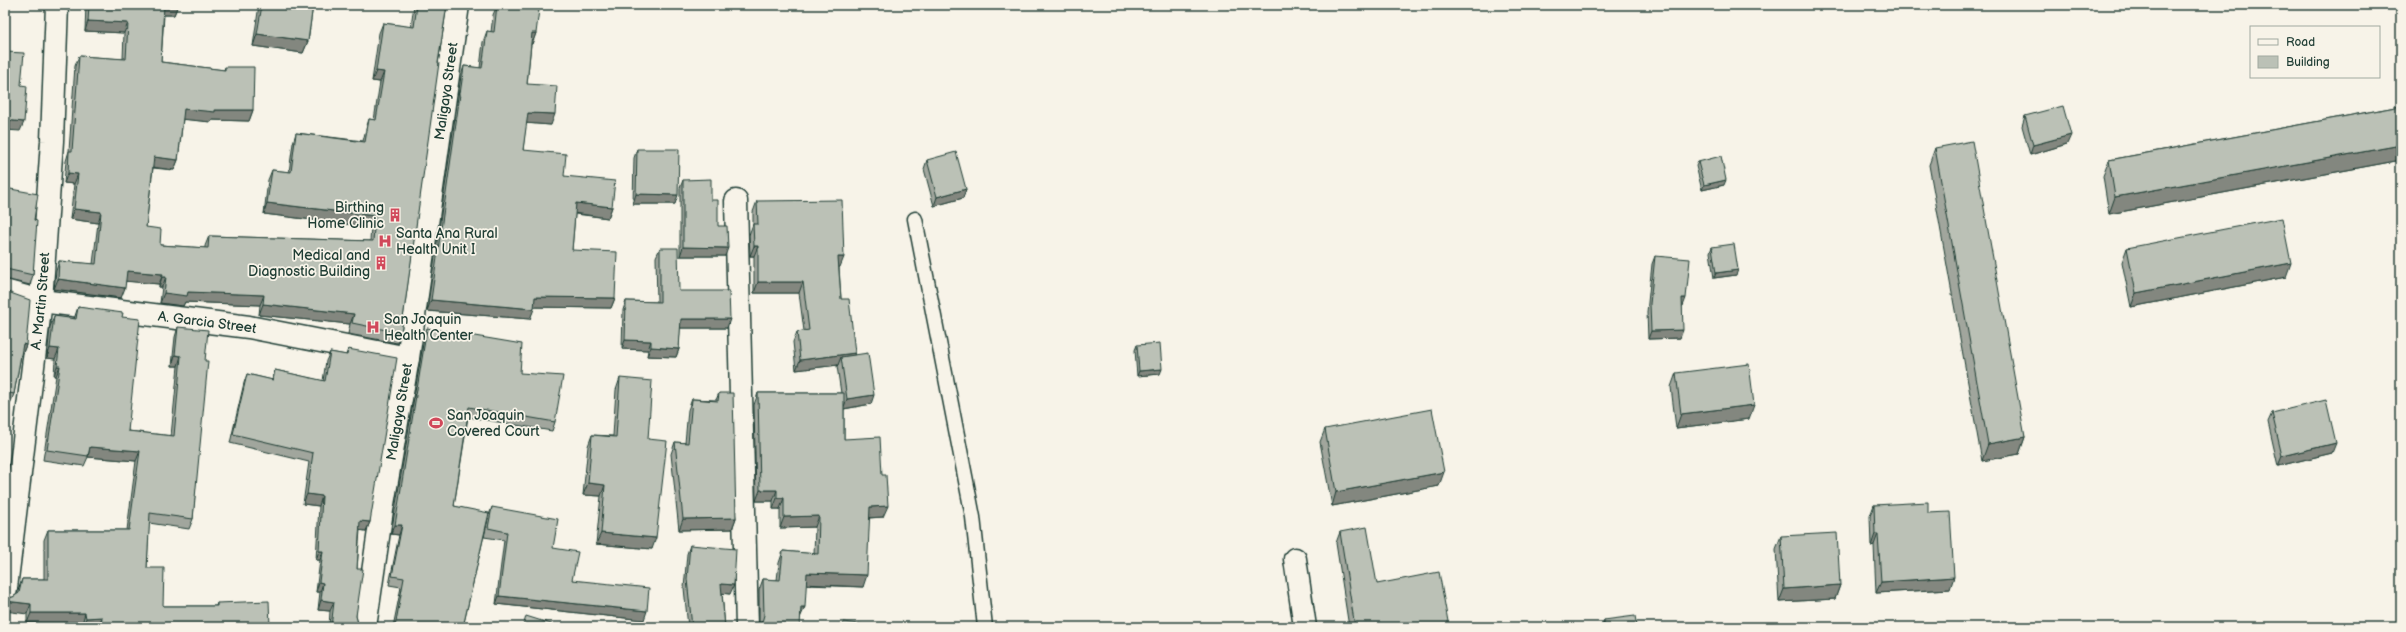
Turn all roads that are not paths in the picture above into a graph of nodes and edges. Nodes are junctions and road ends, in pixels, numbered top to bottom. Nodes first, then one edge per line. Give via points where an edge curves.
1 (57, 5) edge
2 (458, 5) edge
3 (736, 201) dead end
4 (915, 219) dead end
5 (5, 291) edge
6 (41, 301) junction
7 (408, 358) junction
8 (1295, 559) dead end
9 (5, 596) edge
10 (365, 627) edge
11 (747, 627) edge
12 (985, 627) edge
13 (1305, 627) edge

1 - 6 street, A. Martin Street via 52,141
2 - 7 street, Maligaya Street
3 - 11 street
4 - 12 lane via 973,517
5 - 6 street, A. Garcia Street
6 - 7 street, A. Garcia Street via 249,327
6 - 9 street, A. Martin Street
7 - 10 street, Maligaya Street
8 - 13 street

